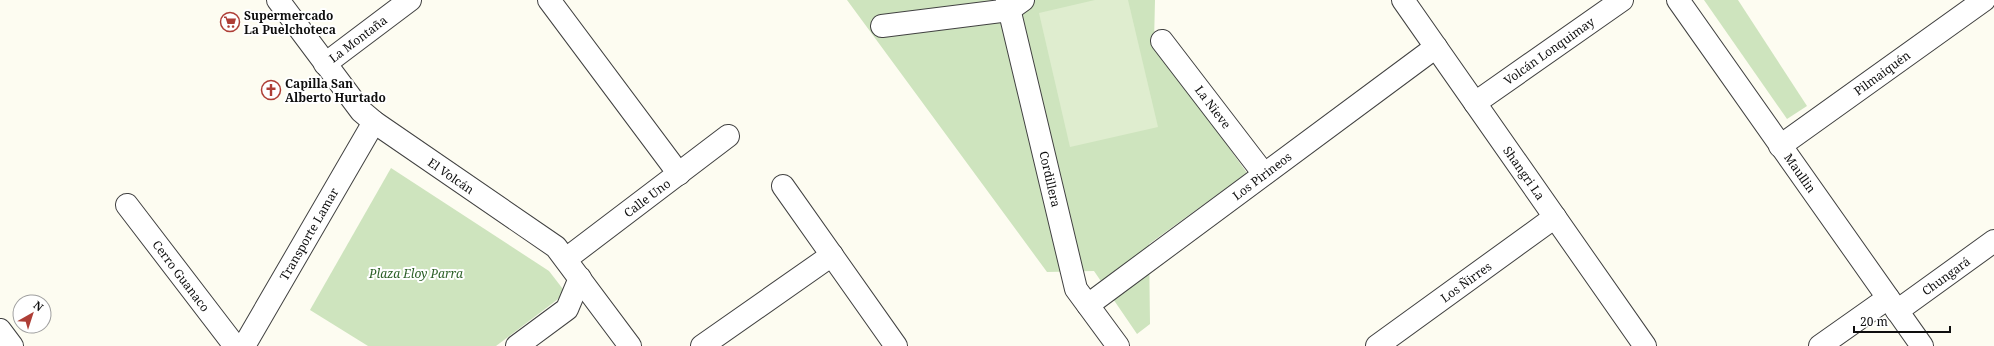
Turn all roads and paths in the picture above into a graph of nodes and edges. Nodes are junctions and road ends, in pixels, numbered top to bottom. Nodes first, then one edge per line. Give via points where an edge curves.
1 (278, 0) edge
2 (410, 0) edge
3 (549, 0) edge
4 (1403, 0) edge
5 (1622, 0) edge
6 (1678, 0) edge
7 (1984, 0) edge
8 (1013, 3) edge
9 (882, 26) dead end
10 (1162, 41) dead end
11 (1436, 47) junction
12 (325, 64) junction
13 (1475, 103) junction
14 (374, 122) junction
15 (728, 136) dead end
16 (1780, 146) junction
17 (679, 174) junction
18 (1264, 174) junction
19 (783, 186) dead end
20 (127, 205) dead end
21 (1555, 217) junction
22 (1994, 241) edge
23 (832, 255) junction
24 (566, 259) junction
25 (580, 278) junction
26 (1088, 305) junction
27 (1893, 305) junction
28 (0, 330) edge
29 (12, 346) edge
30 (235, 346) edge
31 (244, 346) edge
32 (517, 346) edge
33 (630, 346) edge
34 (702, 346) edge
35 (896, 346) edge
36 (1118, 346) edge
37 (1376, 346) edge
38 (1645, 346) edge
39 (1820, 346) edge
40 (1922, 346) edge

1 - 12 street, El Volcán
2 - 12 street, La Montaña
3 - 17 street
4 - 11 street, Shangri La
5 - 13 street, Volcán Lonquimay
6 - 16 street, Maullin
7 - 16 street, Pilmaiquén
8 - 9 street
8 - 26 street, Cordillera via 1076,289
10 - 18 street, La Nieve
11 - 13 street, Shangri La
11 - 18 street, Los Pirineos
12 - 14 street, El Volcán via 361,111
13 - 21 street, Shangri La
14 - 24 street, El Volcán via 556,247
14 - 31 street, Transporte Lamar
15 - 17 street, Calle Uno
16 - 27 street, Maullin
17 - 24 street, Calle Uno
18 - 26 street, Los Pirineos
19 - 23 street
20 - 30 street, Cerro Guanaco
21 - 37 street, Los Ñirres
21 - 38 street, Shangri La
22 - 27 street, Chungará
23 - 34 street
23 - 35 street
24 - 25 street, El Volcán
25 - 32 street via 567,309
25 - 33 street, El Volcán
26 - 36 street, Cordillera
27 - 39 street, Chungará
27 - 40 street, Maullin
28 - 29 street

